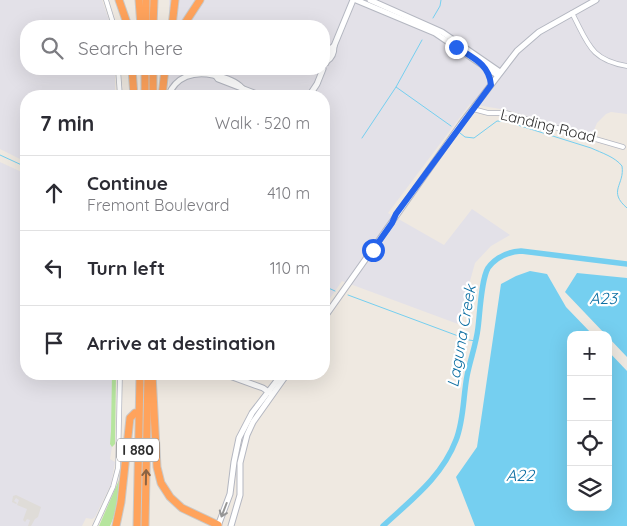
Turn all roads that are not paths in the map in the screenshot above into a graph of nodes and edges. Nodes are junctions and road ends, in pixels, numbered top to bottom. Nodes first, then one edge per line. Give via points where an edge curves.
1 (106, 0) edge
2 (119, 0) edge
3 (138, 0) edge
4 (144, 0) edge
5 (154, 0) edge
6 (175, 0) edge
7 (200, 0) edge
8 (354, 0) edge
9 (370, 0) edge
10 (596, 0) edge
11 (572, 13) junction
12 (112, 20) edge
13 (126, 20) edge
14 (140, 20) edge
15 (142, 20) edge
16 (146, 20) edge
17 (153, 20) edge
18 (173, 20) edge
19 (187, 20) edge
20 (330, 49) edge
21 (627, 66) edge
22 (485, 67) junction
23 (499, 74) junction
24 (118, 75) edge
25 (132, 75) edge
26 (141, 75) edge
27 (145, 75) edge
28 (153, 75) edge
29 (165, 75) edge
30 (169, 75) edge
31 (191, 75) edge
32 (211, 75) edge
33 (321, 75) edge
34 (491, 85) junction
35 (120, 90) edge
36 (134, 90) edge
37 (141, 90) edge
38 (144, 90) edge
39 (153, 90) edge
40 (164, 90) edge
41 (165, 90) edge
42 (170, 90) edge
43 (247, 90) edge
44 (313, 90) edge
45 (472, 110) junction
46 (623, 147) dead end
47 (330, 310) edge
48 (120, 380) edge
49 (136, 380) edge
50 (140, 380) edge
51 (148, 380) edge
52 (152, 380) edge
53 (241, 380) edge
54 (278, 380) edge
55 (283, 380) edge
56 (270, 394) junction
57 (135, 413) junction
58 (238, 443) junction
59 (241, 456) junction
60 (234, 462) junction
61 (240, 476) junction
62 (95, 526) edge
63 (116, 526) edge
64 (135, 526) edge
65 (145, 526) edge
66 (219, 526) edge
67 (231, 526) edge

1 - 12 street
2 - 13 highway
3 - 14 highway
4 - 15 highway
4 - 16 highway
5 - 17 highway
6 - 18 highway
7 - 19 highway
8 - 20 main road
8 - 22 main road via 435,33
9 - 23 main road via 442,32
10 - 11 main road
11 - 21 street via 595,54 609,63
11 - 23 main road via 528,40
22 - 23 main road
22 - 34 main road via 490,74
23 - 34 main road
24 - 35 street
25 - 36 highway
26 - 37 highway
27 - 38 highway
28 - 39 highway
29 - 40 highway
30 - 41 highway
31 - 42 main road
32 - 43 main road via 238,83
33 - 44 main road
34 - 45 main road
45 - 46 street, Landing Road via 506,113
45 - 47 main road
48 - 62 street via 118,468
49 - 57 highway, I 880
50 - 64 highway, I 880
65 -> 51 highway, I 880
52 - 66 highway via 156,467 161,483 176,503
53 - 56 main road
54 - 56 main road
55 - 56 main road
56 - 58 main road via 248,420
56 - 59 main road via 250,428
57 - 63 highway via 130,418 122,502
57 - 64 highway, I 880
58 - 59 main road
58 - 60 main road
59 - 61 main road
60 - 61 main road
60 -> 66 main road via 230,494
61 - 67 main road via 240,495

